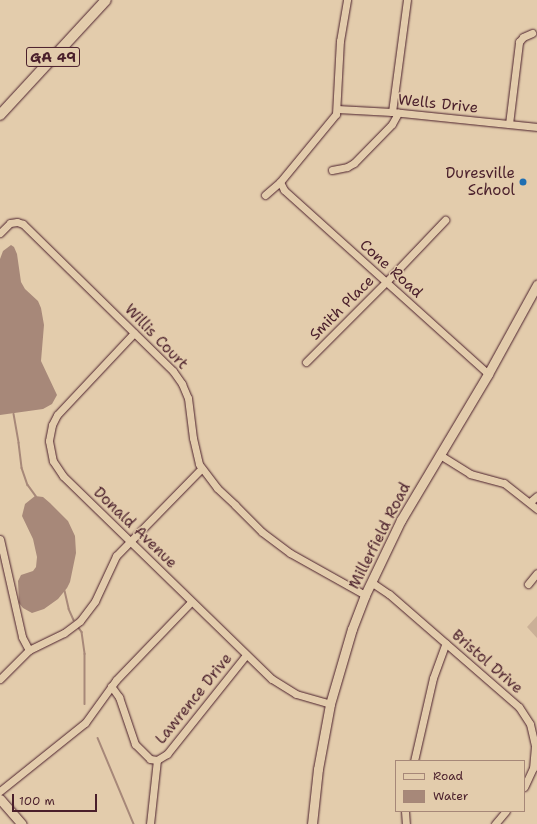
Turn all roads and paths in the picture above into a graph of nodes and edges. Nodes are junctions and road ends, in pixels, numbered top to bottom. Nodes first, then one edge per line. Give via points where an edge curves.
1 (106, 0) edge
2 (347, 0) edge
3 (407, 0) edge
4 (532, 33) dead end
5 (337, 109) junction
6 (395, 112) junction
7 (0, 115) edge
8 (509, 124) junction
9 (537, 127) edge
10 (332, 170) dead end
11 (280, 182) junction
12 (265, 194) dead end
13 (446, 220) dead end
14 (0, 232) edge
15 (386, 282) junction
16 (537, 285) edge
17 (134, 333) junction
18 (306, 362) dead end
19 (488, 374) junction
20 (440, 455) junction
21 (202, 469) junction
22 (537, 496) edge
23 (530, 502) junction
24 (537, 509) edge
25 (129, 541) junction
26 (0, 542) edge
27 (537, 573) edge
28 (371, 582) junction
29 (528, 584) dead end
30 (365, 595) junction
31 (191, 602) junction
32 (446, 643) junction
33 (29, 650) junction
34 (246, 655) junction
35 (0, 679) edge
36 (111, 686) junction
37 (330, 704) junction
38 (157, 760) junction
39 (414, 760) edge
40 (525, 785) edge
41 (0, 791) edge
42 (0, 799) edge
43 (406, 812) edge
44 (505, 812) edge
45 (22, 824) edge
46 (150, 824) edge
47 (312, 824) edge
48 (406, 824) edge
49 (495, 824) edge

1 - 7 main road, GA 49
2 - 5 street via 340,41
3 - 6 street
4 - 8 street via 522,37 519,42
5 - 6 street, Wells Drive
5 - 11 street via 334,118
6 - 8 street, Wells Drive
6 - 10 street via 392,124 354,163
8 - 9 street, Wells Drive
11 - 12 street
11 - 15 street, Cone Road via 284,190
13 - 15 street, Smith Place
14 - 17 street, Willis Court via 6,225 18,222 28,228
15 - 18 street, Smith Place
15 - 19 street, Cone Road
16 - 19 main road, Millerfield Road
17 - 21 street, Willis Court via 173,371 182,384 190,405 195,451
17 - 25 street, Donald Avenue via 60,411 52,425 49,441 53,461 63,476
19 - 20 main road, Millerfield Road
20 - 23 street via 470,474 504,483
20 - 28 main road, Millerfield Road via 400,520
21 - 25 street
21 - 30 street, Willis Court via 217,488 275,543
22 - 23 street
23 - 24 street
25 - 31 street, Donald Avenue
25 - 33 street via 116,556 95,601 80,621 64,633
26 - 33 street via 22,637
27 - 29 street
28 - 30 main road, Millerfield Road
28 - 32 street, Bristol Drive via 389,594
30 - 37 main road, Millerfield Road via 341,663
31 - 34 street, Donald Avenue
31 - 36 street
32 - 39 street via 433,678
32 - 40 street, Bristol Drive via 505,693 519,707 530,724 534,734 535,757
33 - 35 street
34 - 37 street, Donald Avenue via 272,679 289,690
34 - 38 street, Lawrence Drive via 167,754
36 - 38 street, Lawrence Drive via 119,697 135,744 150,758
36 - 41 street via 77,730
37 - 47 main road, Millerfield Road via 318,769
38 - 46 street
42 - 45 main road
43 - 48 street
44 - 49 street

